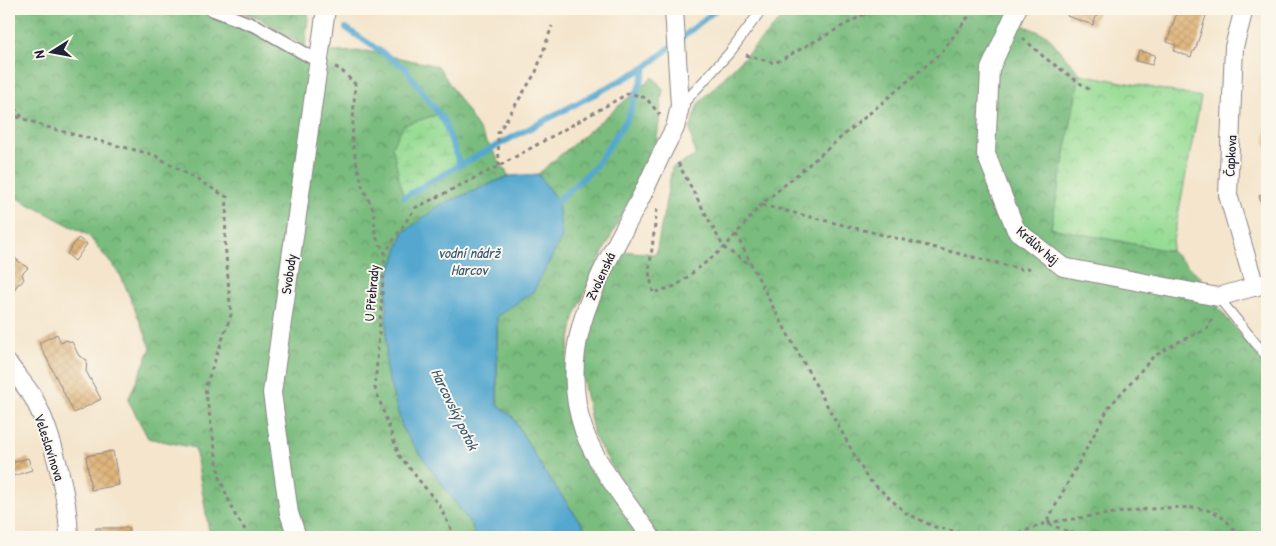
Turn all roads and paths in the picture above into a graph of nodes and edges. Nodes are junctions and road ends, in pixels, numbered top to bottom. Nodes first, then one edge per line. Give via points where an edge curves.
1 (211, 9) edge
2 (326, 9) edge
3 (674, 9) edge
4 (762, 9) edge
5 (874, 9) edge
6 (974, 9) edge
7 (1017, 9) edge
8 (1244, 9) edge
9 (552, 26) dead end
10 (1009, 26) junction
11 (731, 51) junction
12 (318, 61) junction
13 (1091, 91) dead end
14 (646, 98) dead end
15 (9, 102) edge
16 (680, 106) junction
17 (9, 114) edge
18 (23, 117) junction
19 (667, 143) junction
20 (500, 166) junction
21 (761, 205) junction
22 (658, 208) dead end
23 (736, 234) junction
24 (724, 248) junction
25 (386, 253) junction
26 (750, 265) junction
27 (1021, 269) dead end
28 (1261, 285) edge
29 (1218, 297) junction
30 (1267, 357) edge
31 (9, 365) edge
32 (1046, 523) junction
33 (69, 537) edge
34 (250, 537) edge
35 (297, 537) edge
36 (455, 537) edge
37 (650, 537) edge
38 (983, 537) edge
39 (987, 537) edge
40 (1082, 537) edge
41 (1239, 537) edge

1 - 12 street via 258,27
2 - 12 street, Svobody
3 - 16 street, Zvolenská
4 - 11 lane
5 - 11 path via 775,63
6 - 21 path via 941,53
7 - 10 street, Králův háj
8 - 28 street, Čapkova via 1234,48 1228,195
9 - 20 path via 536,72 498,133
10 - 13 path via 1045,58
10 - 29 street, Králův háj via 990,70 986,154 1016,230 1063,267
11 - 16 lane
12 - 25 path via 340,69 355,84 352,142 362,186 374,211 375,235
12 - 35 street, Svobody via 272,393 289,513
14 - 20 path, U Přehrady via 629,93
15 - 18 path
16 - 19 street, Zvolenská via 675,128
17 - 18 path
18 - 34 path via 52,129 154,155 227,197 225,242 231,315 205,388 220,479 235,515
19 - 24 path
19 - 37 street, Zvolenská via 639,202 600,271 581,321 573,366 578,408 589,442
20 - 25 path, U Přehrady via 415,208
21 - 23 path
21 - 27 path
22 - 24 path via 648,272 653,293 676,286
23 - 24 path
23 - 26 path
24 - 26 path
25 - 36 path, U Přehrady via 374,388 399,455 439,505
26 - 38 path via 867,478 906,513 935,527
28 - 29 street, Králův háj
29 - 30 lane
29 - 32 path via 1214,315 1206,329 1153,357 1109,407
31 - 33 street, Veleslavínova via 34,399 56,458 69,515
32 - 39 path via 1017,534
32 - 40 path
32 - 41 path via 1181,508 1211,511 1232,526

